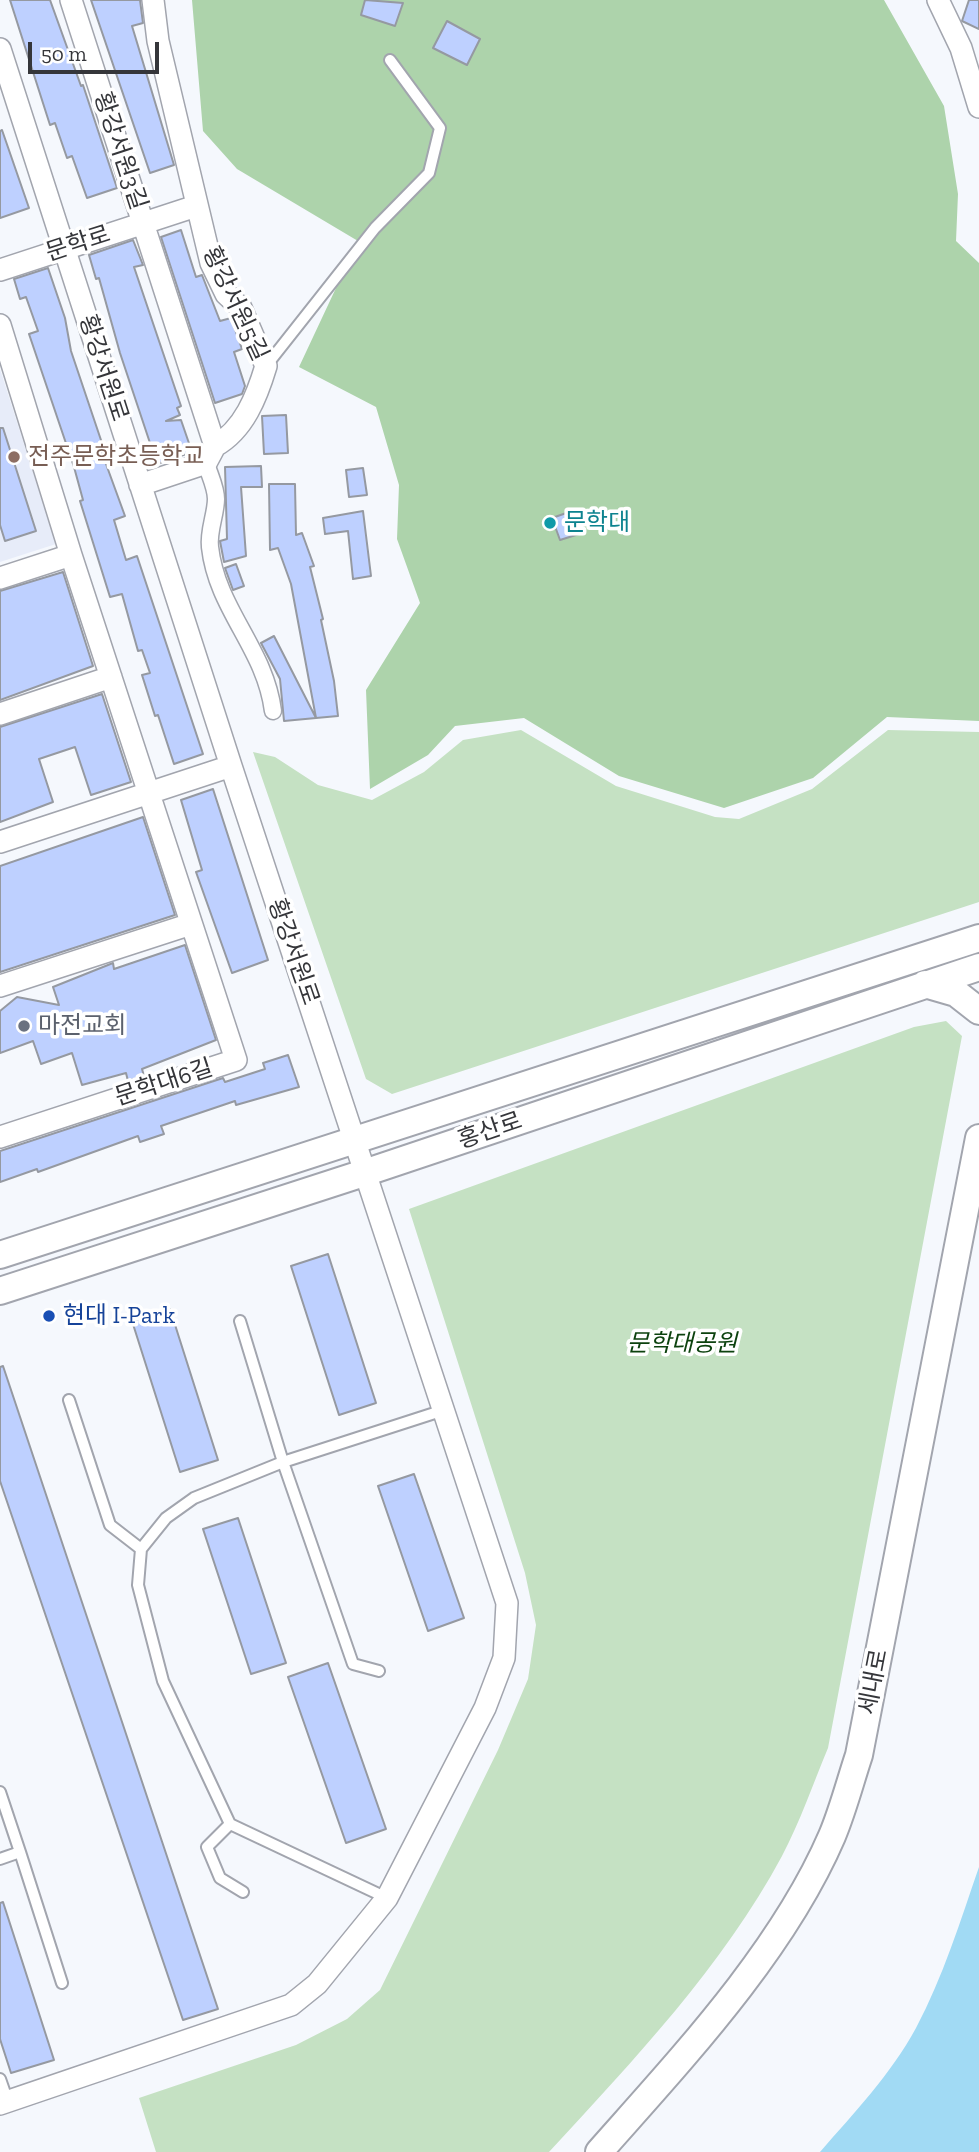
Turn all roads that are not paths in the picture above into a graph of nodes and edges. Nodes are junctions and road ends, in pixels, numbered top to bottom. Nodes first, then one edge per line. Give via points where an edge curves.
1 (71, 0) edge
2 (153, 0) edge
3 (938, 0) edge
4 (0, 49) edge
5 (390, 60) dead end
6 (979, 107) edge
7 (196, 206) junction
8 (143, 223) junction
9 (65, 248) junction
10 (0, 270) edge
11 (0, 325) edge
12 (266, 366) junction
13 (210, 454) junction
14 (140, 485) junction
15 (71, 555) junction
16 (0, 578) edge
17 (111, 677) junction
18 (273, 711) dead end
19 (0, 714) edge
20 (231, 766) junction
21 (149, 793) junction
22 (0, 842) edge
23 (191, 924) junction
24 (979, 937) edge
25 (979, 967) edge
26 (6, 984) edge
27 (925, 984) junction
28 (979, 1011) edge
29 (0, 1137) edge
30 (355, 1138) junction
31 (979, 1138) edge
32 (367, 1172) junction
33 (0, 1255) edge
34 (0, 1291) edge
35 (240, 1321) dead end
36 (69, 1400) dead end
37 (444, 1410) junction
38 (284, 1462) junction
39 (141, 1549) junction
40 (379, 1671) dead end
41 (0, 1792) edge
42 (230, 1824) junction
43 (20, 1852) junction
44 (0, 1859) edge
45 (243, 1892) dead end
46 (387, 1898) junction
47 (62, 1983) dead end
48 (0, 2079) edge
49 (4, 2103) edge
50 (599, 2152) edge

1 - 8 street, 황강서원3길
2 - 7 street, 황강서원5길
3 - 6 street via 961,48
4 - 9 street, 황강서원로
5 - 12 lane via 440,128 429,173 375,228
7 - 8 street, 문학로
7 - 12 street, 황강서원5길 via 211,263 226,294 241,308
8 - 9 street, 문학로
8 - 13 street
9 - 10 street, 문학로
9 - 14 street, 황강서원로
11 - 15 street, 문학대6길
12 - 13 street, 황강서원5길 via 256,402
13 - 14 street
13 - 18 street via 216,497 209,546 229,611 256,650 270,684
14 - 20 street, 황강서원로
15 - 16 street
15 - 17 street, 문학대6길
17 - 19 street
17 - 21 street, 문학대6길
20 - 21 street
20 - 30 street, 황강서원로
21 - 22 street
21 - 23 street, 문학대6길
23 - 26 street
23 - 29 street, 문학대6길 via 236,1060
24 - 30 street, 홍산로
25 - 27 street, 홍산로
27 - 28 street via 956,993
27 - 32 street, 홍산로
30 - 32 street, 황강서원로
30 - 33 street, 홍산로
31 - 50 street, 세내로 via 859,1755 832,1836 792,1912 746,1979
32 - 34 street, 홍산로
32 - 37 street, 황강서원로
35 - 38 lane
36 - 39 lane via 110,1525
37 - 38 lane
37 - 46 street, 황강서원로 via 507,1603 504,1658 485,1708
38 - 39 lane via 194,1498 166,1518
38 - 40 lane via 353,1664
39 - 42 lane via 138,1585 163,1681
41 - 43 lane
42 - 45 lane via 207,1847 220,1878
42 - 46 lane
43 - 44 lane
43 - 47 lane
46 - 49 street, 황강서원로 via 317,1984 291,2006
48 - 49 lane

